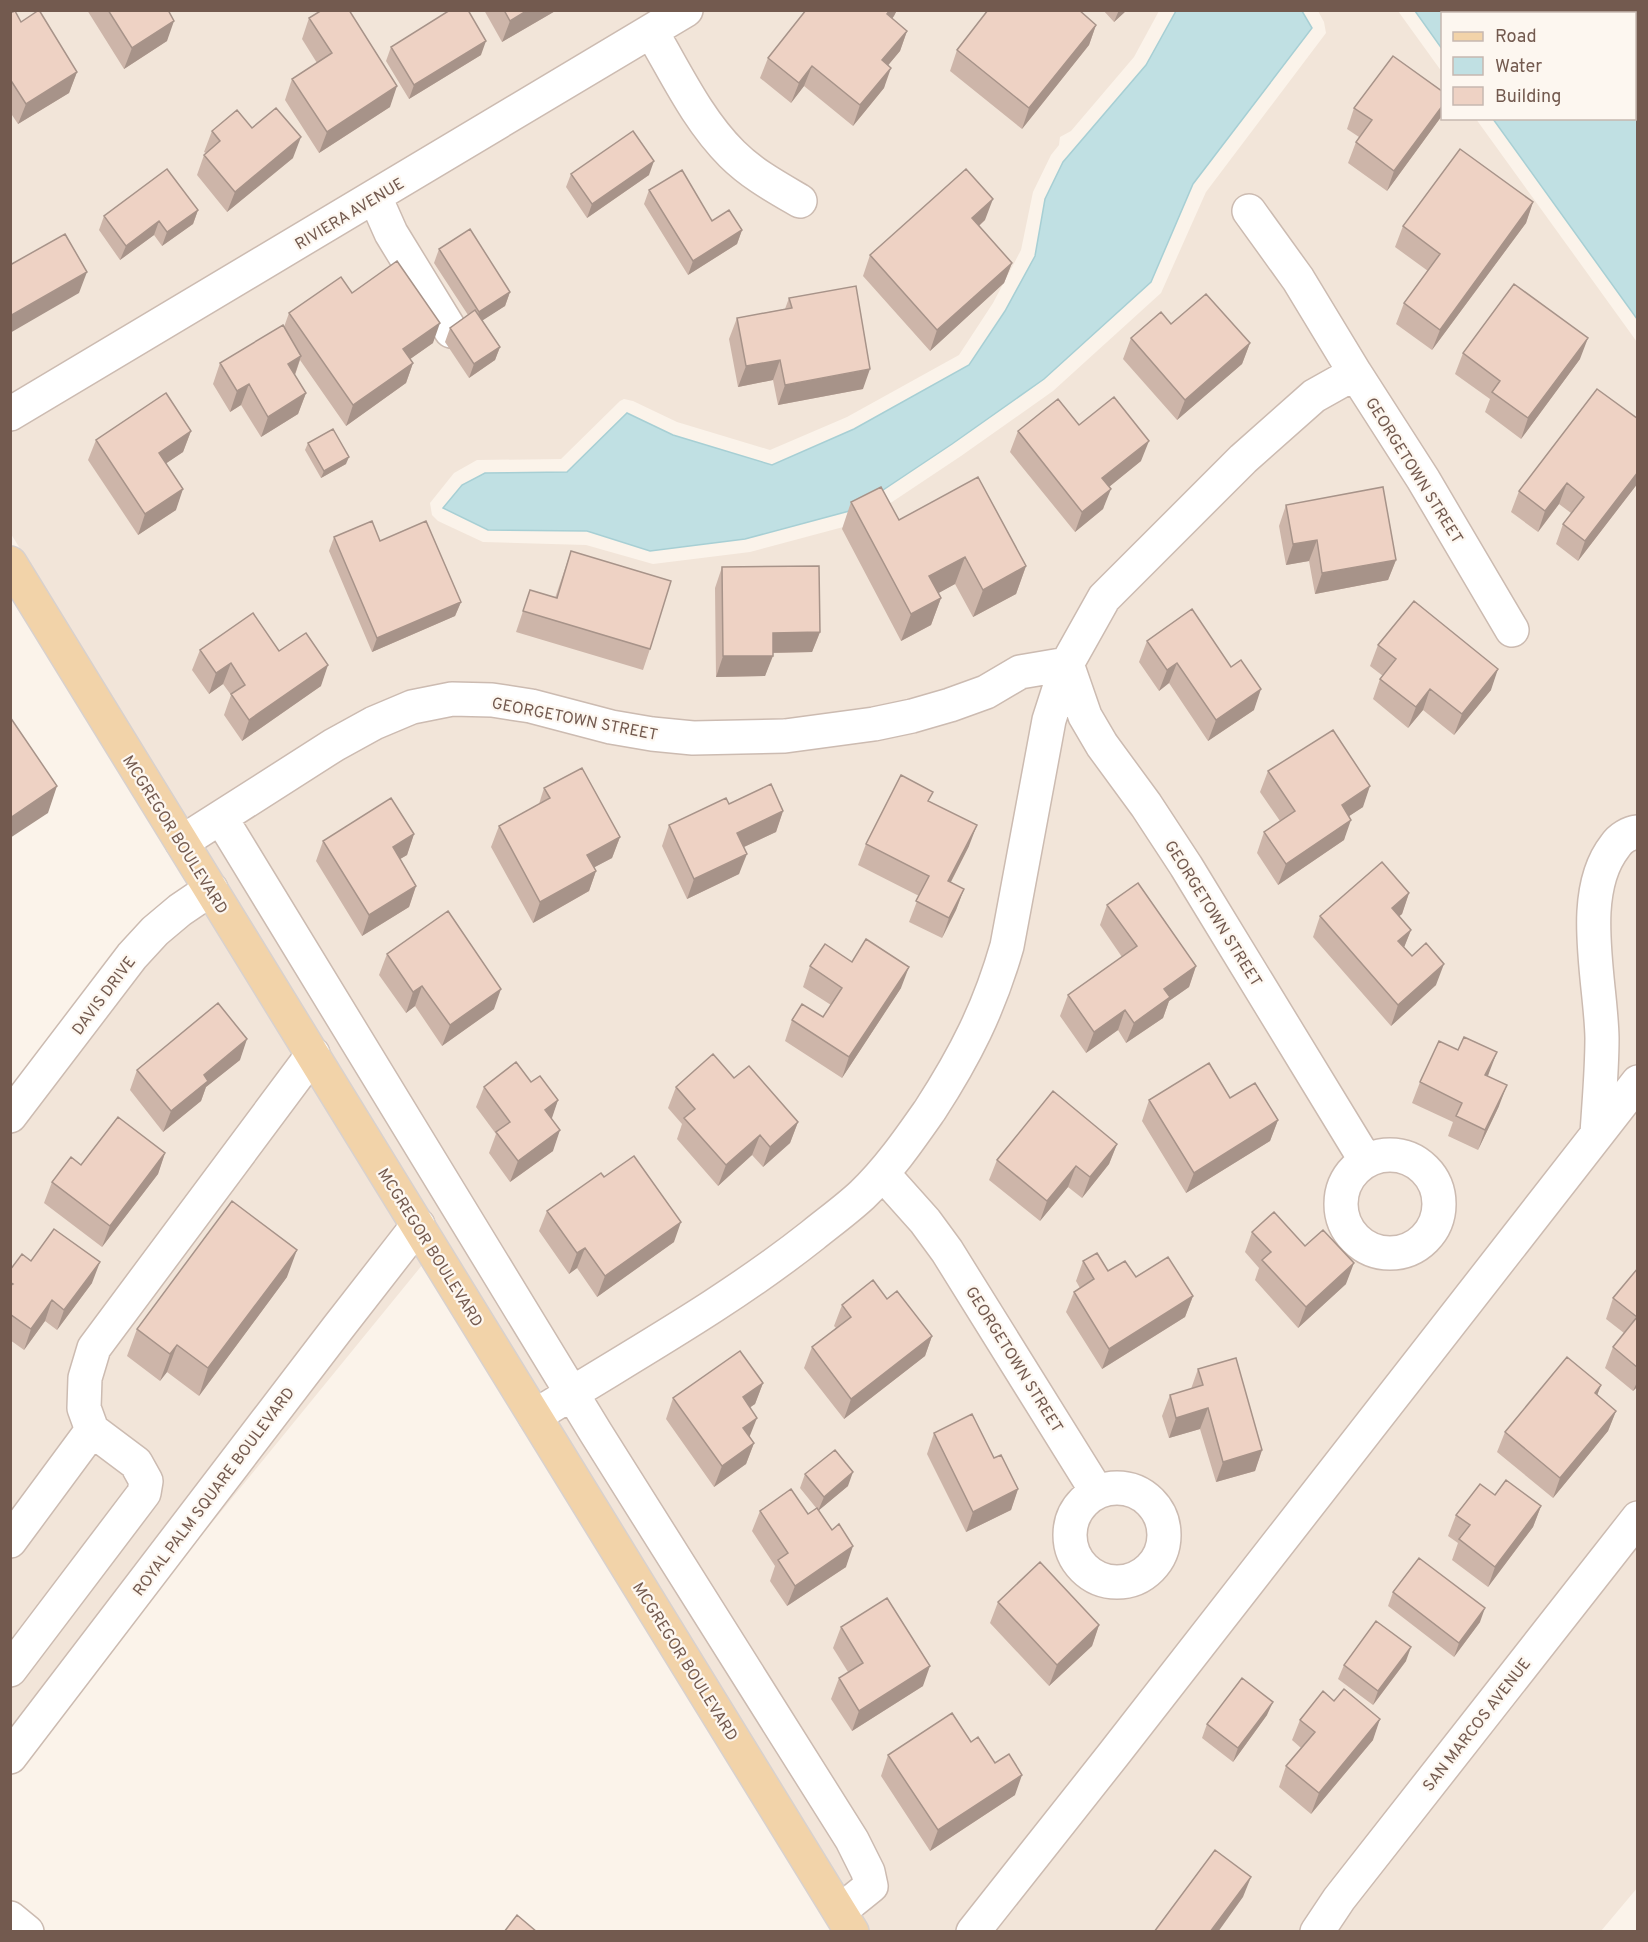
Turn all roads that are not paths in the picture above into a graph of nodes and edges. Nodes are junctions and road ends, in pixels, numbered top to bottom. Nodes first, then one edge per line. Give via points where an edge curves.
1 (686, 10) edge
2 (651, 31) junction
3 (375, 197) junction
4 (800, 201) dead end
5 (1249, 211) dead end
6 (451, 331) edge
7 (1354, 373) junction
8 (10, 414) edge
9 (10, 563) edge
10 (1512, 630) dead end
11 (1067, 664) junction
12 (221, 818) junction
13 (1638, 832) edge
14 (182, 842) junction
15 (210, 889) junction
16 (313, 1054) junction
17 (1638, 1082) edge
18 (10, 1116) edge
19 (1597, 1134) junction
20 (1366, 1161) dead end
21 (883, 1174) junction
22 (418, 1226) junction
23 (572, 1393) junction
24 (535, 1416) junction
25 (92, 1430) junction
26 (1097, 1492) dead end
27 (1638, 1518) edge
28 (10, 1541) edge
29 (10, 1670) edge
30 (10, 1757) edge
31 (10, 1918) edge
32 (846, 1921) edge
33 (27, 1932) edge
34 (973, 1932) edge
35 (1317, 1932) edge

1 - 2 street, RIVIERA AVENUE
2 - 3 street, RIVIERA AVENUE
2 - 4 street via 706,124 733,155 764,180
3 - 6 street via 391,233
3 - 8 street, RIVIERA AVENUE
5 - 7 street, GEORGETOWN STREET via 1298,279
7 - 10 street, GEORGETOWN STREET via 1423,479
7 - 11 street via 1314,396 1243,459 1104,598
9 - 14 main road, MCGREGOR BOULEVARD
11 - 12 street, GEORGETOWN STREET via 1020,672 986,692 912,716 785,736 693,738 611,727 531,706 452,699 412,707 374,723
11 - 20 street, GEORGETOWN STREET via 1102,746 1186,866
11 - 21 street via 1049,720 1007,946 996,983 983,1018 947,1084
12 - 14 street, GEORGETOWN STREET
12 - 23 street
13 - 19 street via 1618,842 1606,857 1596,887 1594,919 1602,1036
14 - 15 main road, MCGREGOR BOULEVARD
15 - 16 main road, MCGREGOR BOULEVARD
15 - 18 street, DAVIS DRIVE via 180,910 132,956
16 - 22 main road, MCGREGOR BOULEVARD
16 - 25 street via 94,1348 85,1378 84,1408
17 - 19 street
19 - 34 street
21 - 23 street via 773,1267 679,1330
21 - 26 street, GEORGETOWN STREET via 947,1251
22 - 24 main road, MCGREGOR BOULEVARD
22 - 30 street, ROYAL PALM SQUARE BOULEVARD
23 - 24 street
23 - 32 street via 852,1840 871,1886
24 - 32 main road, MCGREGOR BOULEVARD
25 - 28 street
25 - 29 street via 136,1463 146,1480 144,1493
27 - 35 street, SAN MARCOS AVENUE
31 - 33 street

